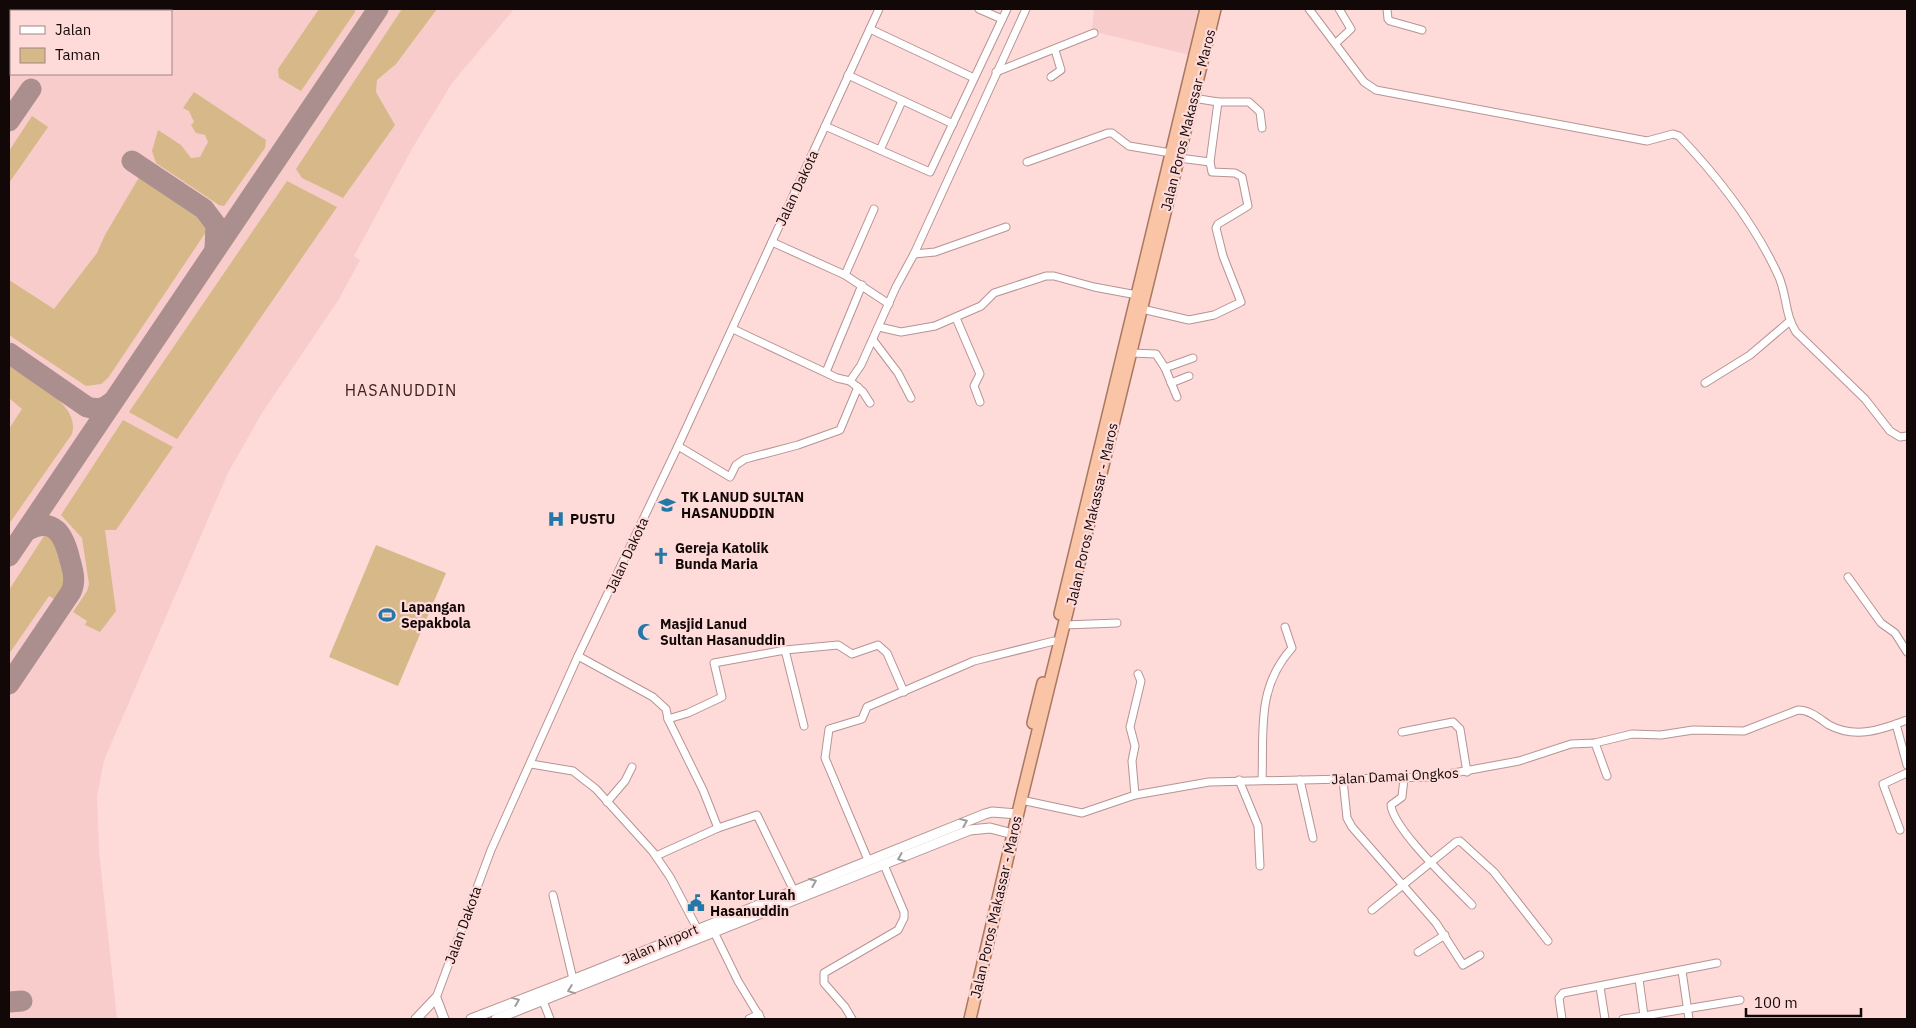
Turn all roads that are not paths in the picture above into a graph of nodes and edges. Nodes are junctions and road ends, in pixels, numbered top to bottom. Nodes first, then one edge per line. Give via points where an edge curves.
1 (880, 9) edge
2 (979, 9) edge
3 (1007, 9) edge
4 (1026, 9) edge
5 (1206, 9) edge
6 (1215, 9) edge
7 (1309, 9) edge
8 (1339, 9) edge
9 (1387, 9) edge
10 (1002, 19) junction
11 (870, 29) junction
12 (1422, 30) dead end
13 (1094, 33) dead end
14 (1336, 43) junction
15 (1055, 50) junction
16 (996, 72) junction
17 (848, 75) junction
18 (1051, 77) dead end
19 (974, 78) junction
20 (1193, 98) junction
21 (902, 101) junction
22 (1218, 102) junction
23 (953, 124) junction
24 (825, 126) junction
25 (1262, 128) dead end
26 (880, 150) junction
27 (1175, 156) junction
28 (1026, 162) dead end
29 (1210, 162) junction
30 (874, 210) dead end
31 (1006, 227) dead end
32 (772, 242) junction
33 (914, 254) junction
34 (845, 275) junction
35 (862, 285) junction
36 (1137, 295) junction
37 (889, 304) junction
38 (1142, 309) junction
39 (956, 318) junction
40 (1790, 322) junction
41 (879, 327) junction
42 (1133, 328) junction
43 (732, 329) junction
44 (873, 340) junction
45 (1131, 353) junction
46 (1193, 358) dead end
47 (1165, 368) junction
48 (826, 372) junction
49 (1189, 376) dead end
50 (850, 381) junction
51 (1171, 383) junction
52 (1705, 383) dead end
53 (858, 387) junction
54 (1177, 397) dead end
55 (911, 398) dead end
56 (980, 402) dead end
57 (870, 403) dead end
58 (1907, 436) edge
59 (678, 446) junction
60 (1848, 577) dead end
61 (1118, 623) dead end
62 (1066, 625) junction
63 (1285, 627) dead end
64 (1054, 641) junction
65 (785, 650) junction
66 (1907, 652) edge
67 (578, 656) junction
68 (1138, 674) dead end
69 (904, 692) junction
70 (668, 719) junction
71 (1907, 720) edge
72 (1896, 724) junction
73 (804, 726) dead end
74 (1402, 732) dead end
75 (1596, 743) junction
76 (530, 764) junction
77 (1907, 765) edge
78 (632, 767) dead end
79 (1467, 772) junction
80 (1907, 773) edge
81 (1607, 776) dead end
82 (1404, 778) junction
83 (1239, 780) junction
84 (1262, 780) junction
85 (1300, 780) junction
86 (1343, 780) junction
87 (1135, 795) junction
88 (1021, 800) junction
89 (607, 802) junction
90 (1014, 814) junction
91 (718, 828) junction
92 (1900, 830) dead end
93 (1010, 833) junction
94 (940, 838) junction
95 (1312, 838) dead end
96 (656, 856) junction
97 (868, 860) junction
98 (1431, 862) junction
99 (884, 865) junction
100 (1260, 866) dead end
101 (1404, 886) junction
102 (794, 891) junction
103 (553, 895) dead end
104 (1472, 905) dead end
105 (1372, 910) dead end
106 (728, 921) junction
107 (697, 928) junction
108 (714, 932) junction
109 (1444, 935) junction
110 (1548, 941) dead end
111 (1418, 952) dead end
112 (1480, 955) dead end
113 (1717, 963) dead end
114 (1682, 970) junction
115 (591, 978) junction
116 (573, 979) junction
117 (1639, 979) junction
118 (1600, 987) junction
119 (436, 998) junction
120 (1740, 1000) dead end
121 (543, 1001) junction
122 (1687, 1009) junction
123 (760, 1017) edge
124 (1644, 1018) edge
125 (416, 1019) edge
126 (444, 1019) edge
127 (471, 1019) edge
128 (496, 1019) edge
129 (550, 1019) edge
130 (749, 1019) edge
131 (852, 1019) edge
132 (963, 1019) edge
133 (970, 1019) edge
134 (1562, 1019) edge
135 (1605, 1019) edge
136 (1623, 1019) edge
137 (1689, 1019) edge

1 - 11 street, Jalan Dakota
2 - 10 street
3 - 10 street
4 - 16 street
5 - 27 highway, Jalan Poros Makassar - Maros
6 - 20 highway, Jalan Poros Makassar - Maros
7 - 14 street
8 - 14 street via 1351,30
9 - 12 street via 1390,22
10 - 19 street
11 - 17 street, Jalan Dakota
11 - 19 street
13 - 15 street
14 - 40 street via 1364,82 1376,90 1647,141 1673,134 1680,136 1742,209 1779,278
15 - 16 street
15 - 18 street via 1061,70
16 - 33 street
17 - 21 street
17 - 24 street, Jalan Dakota
19 - 23 street
20 - 22 street
20 - 27 highway, Jalan Poros Makassar - Maros
21 - 23 street
21 - 26 street
22 - 25 street via 1244,100 1255,105 1260,112
22 - 29 street
23 - 26 street via 930,172
24 - 26 street
24 - 32 street, Jalan Dakota
27 - 28 street via 1129,146 1108,133
27 - 29 street
27 - 36 highway, Jalan Poros Makassar - Maros
27 - 38 highway, Jalan Poros Makassar - Maros
29 - 38 street via 1212,172 1239,173 1248,206 1216,228 1240,302 1211,316 1189,320
30 - 34 street
31 - 33 street via 936,252
32 - 34 street
32 - 43 street, Jalan Dakota
33 - 37 street
34 - 35 street
35 - 37 street
35 - 48 street
36 - 39 street via 1046,276 994,293 980,306
36 - 42 highway, Jalan Poros Makassar - Maros
37 - 41 street
38 - 42 highway, Jalan Poros Makassar - Maros
39 - 41 street via 910,331
39 - 56 street via 980,374 974,386
40 - 52 street via 1750,355
40 - 58 street via 1828,365 1865,399 1890,431
41 - 44 street
42 - 45 highway, Jalan Poros Makassar - Maros
42 - 64 highway, Jalan Poros Makassar - Maros
43 - 48 street
43 - 59 street, Jalan Dakota
44 - 50 street
44 - 55 street via 898,373
45 - 47 street via 1156,354
45 - 62 highway, Jalan Poros Makassar - Maros
46 - 47 street
47 - 51 street
48 - 50 street
49 - 51 street
50 - 53 street
51 - 54 street
53 - 57 street
53 - 59 street via 840,430 745,459 736,465 730,477
59 - 67 street, Jalan Dakota
60 - 66 street via 1881,623 1895,633
61 - 62 street
62 - 88 highway, Jalan Poros Makassar - Maros
63 - 84 street via 1292,648 1276,670 1262,715
64 - 69 street via 974,661
64 - 90 highway, Jalan Poros Makassar - Maros
65 - 69 street via 838,646 852,654 878,645 887,653
65 - 70 street via 714,663 722,697
65 - 73 street
67 - 70 street via 653,697 666,709
67 - 76 street, Jalan Dakota
68 - 87 street via 1141,681 1130,730 1135,746 1132,761
69 - 97 street via 867,707 862,719 836,725 827,734 825,758
70 - 91 street via 704,790
71 - 72 street, Jalan Damai Ongkos
72 - 75 street, Jalan Damai Ongkos via 1865,733 1844,732 1798,710 1744,731 1632,734
72 - 77 street
74 - 79 street via 1453,722 1460,729
75 - 79 street, Jalan Damai Ongkos via 1571,744 1519,762
75 - 81 street
76 - 89 street via 573,771
76 - 119 street, Jalan Dakota via 488,857
78 - 89 street via 621,787
79 - 82 street, Jalan Damai Ongkos
80 - 92 street via 1883,784
82 - 86 street, Jalan Damai Ongkos
82 - 98 street via 1402,796 1391,805 1393,816
83 - 84 street, Jalan Damai Ongkos
83 - 87 street, Jalan Damai Ongkos
83 - 100 street via 1258,826
84 - 85 street, Jalan Damai Ongkos
85 - 86 street, Jalan Damai Ongkos
85 - 95 street
86 - 101 street via 1348,820
87 - 88 street, Jalan Damai Ongkos via 1082,813
88 - 90 highway, Jalan Poros Makassar - Maros
89 - 96 street
90 - 93 highway, Jalan Poros Makassar - Maros
94 -> 90 street, Jalan Airport via 985,814
91 - 96 street
91 - 102 street via 757,815
93 - 94 street, Jalan Airport via 981,828
93 - 132 highway, Jalan Poros Makassar - Maros
93 - 133 highway, Jalan Poros Makassar - Maros
94 - 97 street, Jalan Airport
94 -> 99 street, Jalan Airport
96 - 107 street
102 -> 97 street, Jalan Airport
98 - 101 street
98 - 104 street
98 - 110 street via 1456,842 1464,842 1494,872
99 - 106 street, Jalan Airport
99 - 131 street via 904,912 898,930 824,973 824,983
101 - 105 street
101 - 109 street
102 - 106 street, Jalan Airport
103 - 116 street
106 - 107 street, Jalan Airport
106 - 108 street, Jalan Airport
107 - 115 street, Jalan Airport
108 - 115 street, Jalan Airport
108 - 123 street
109 - 111 street
109 - 112 street via 1463,965
113 - 114 street
114 - 117 street
114 - 122 street
115 - 116 street, Jalan Airport
115 -> 121 street, Jalan Airport
127 -> 116 street, Jalan Airport
117 - 118 street
117 - 124 street
118 - 134 street via 1560,995
118 - 135 street
119 - 125 street
119 - 126 street
120 - 122 street
121 - 128 street, Jalan Airport
121 - 129 street
122 - 124 street
122 - 137 street
123 - 130 street
124 - 136 street

